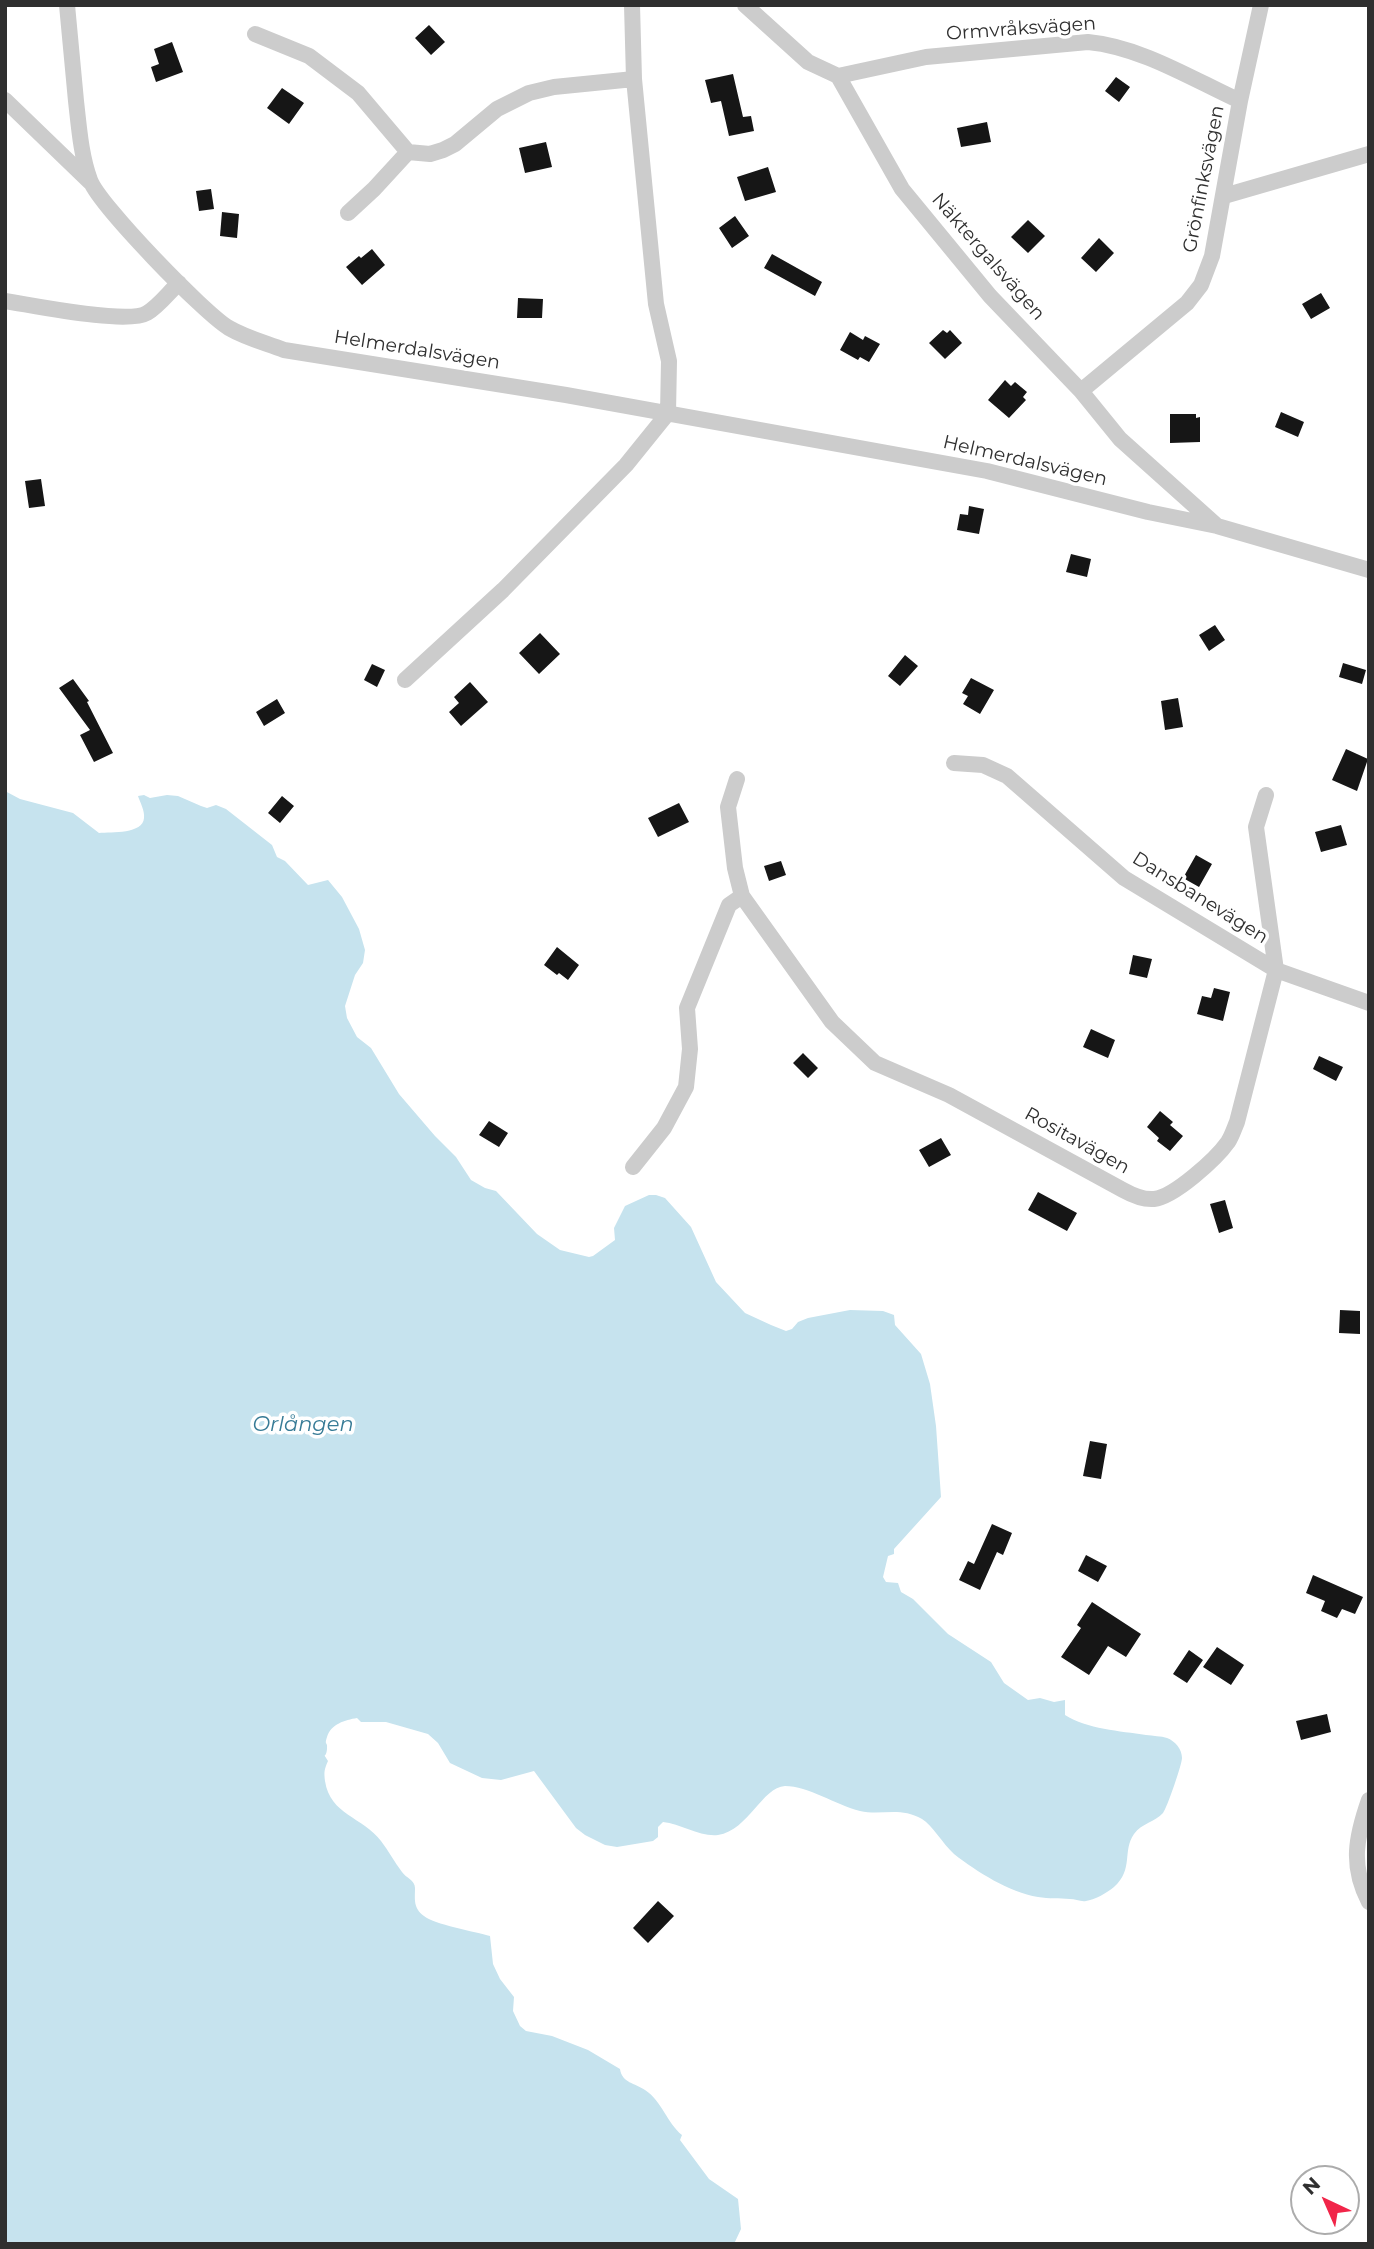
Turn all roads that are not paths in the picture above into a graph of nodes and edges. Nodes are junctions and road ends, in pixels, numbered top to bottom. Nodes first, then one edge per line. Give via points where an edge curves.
1 (67, 5) edge
2 (632, 5) edge
3 (745, 5) edge
4 (1261, 5) edge
5 (255, 34) dead end
6 (838, 76) junction
7 (634, 79) junction
8 (5, 100) edge
9 (1240, 101) junction
10 (408, 152) junction
11 (1369, 154) edge
12 (90, 182) junction
13 (1224, 196) junction
14 (348, 213) dead end
15 (179, 283) junction
16 (5, 301) edge
17 (1082, 391) junction
18 (668, 413) junction
19 (1217, 526) junction
20 (1369, 570) edge
21 (405, 680) dead end
22 (954, 763) dead end
23 (737, 779) dead end
24 (1266, 795) dead end
25 (742, 896) junction
26 (1276, 970) junction
27 (1369, 1003) edge
28 (633, 1167) dead end
29 (1369, 1800) edge
30 (1369, 1902) edge

1 - 12 street, Helmerdalsvägen via 80,136
2 - 7 street
3 - 6 street via 808,62
4 - 9 street, Grönfinksvägen
5 - 10 street via 309,56 349,85
6 - 9 street, Ormvråksvägen via 926,57 1088,42 1136,53
6 - 17 street, Näktergalsvägen via 902,190 990,296
7 - 10 street via 529,93 497,109 443,150
7 - 18 street via 656,304 669,361
8 - 12 street
9 - 13 street, Grönfinksvägen
10 - 14 street
11 - 13 street
12 - 15 street, Helmerdalsvägen
13 - 17 street, Grönfinksvägen via 1212,256 1195,294
15 - 16 street via 146,314 128,317
15 - 18 street, Helmerdalsvägen via 229,328 284,350
17 - 19 street, Näktergalsvägen via 1120,439
18 - 19 street, Helmerdalsvägen via 987,471
18 - 21 street via 626,465 503,590
19 - 20 street, Helmerdalsvägen
22 - 26 street, Dansbanevägen via 983,765 1007,776 1124,878
23 - 25 street, Rositavägen via 729,807
24 - 26 street, Rositavägen via 1256,827
25 - 26 street, Rositavägen via 832,1022 875,1063 949,1095 1122,1190 1153,1200 1171,1194 1229,1142
25 - 28 street via 729,905 687,1008 690,1049 685,1087 664,1128
26 - 27 street, Dansbanevägen
29 - 30 street via 1357,1840 1358,1872

